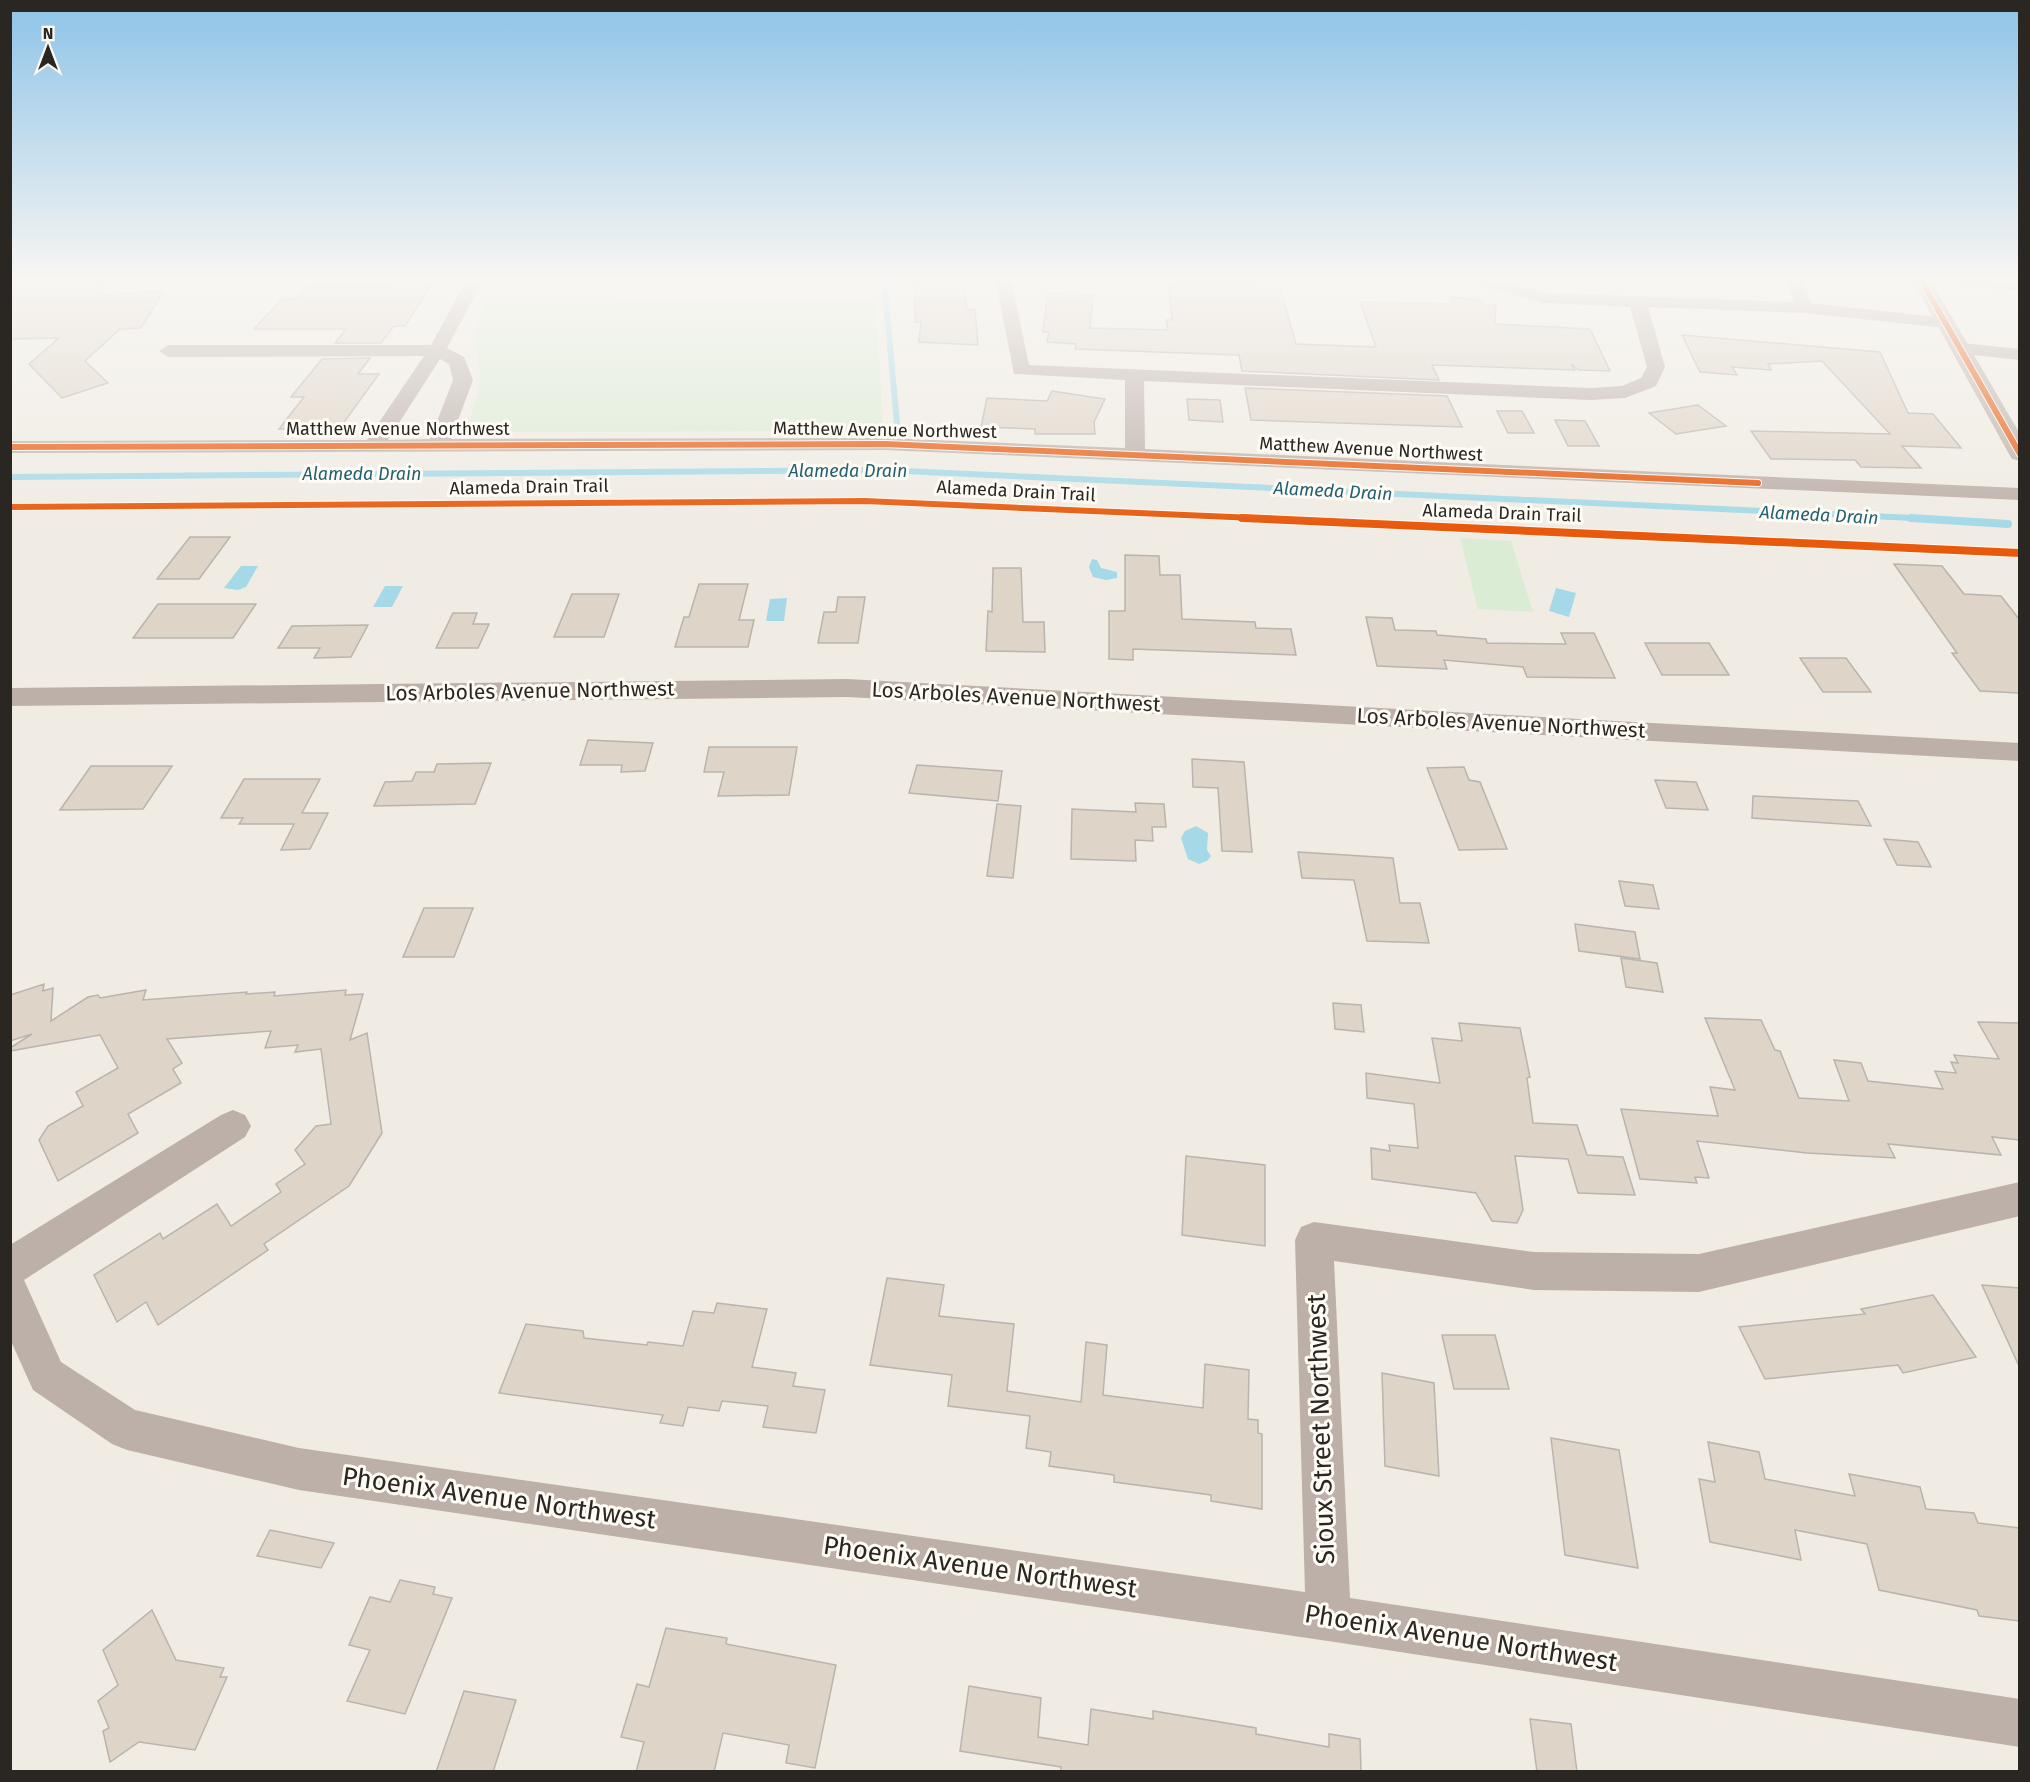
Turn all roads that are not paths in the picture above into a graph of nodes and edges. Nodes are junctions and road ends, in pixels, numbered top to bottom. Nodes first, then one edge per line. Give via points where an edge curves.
1 (430, 361) edge
2 (457, 361) edge
3 (1019, 361) edge
4 (1654, 361) edge
5 (1968, 361) edge
6 (1134, 375) junction
7 (374, 445) junction
8 (438, 445) junction
9 (10, 447) edge
10 (1135, 454) junction
11 (2019, 454) edge
12 (2019, 494) edge
13 (10, 697) edge
14 (2019, 752) edge
15 (233, 1126) dead end
16 (2019, 1199) edge
17 (10, 1267) edge
18 (10, 1293) edge
19 (1328, 1618) junction
20 (2019, 1724) edge

1 - 7 street
2 - 8 street via 463,380
3 - 6 street via 1021,370
4 - 6 street via 1656,367 1649,382 1625,392 1591,394
5 - 11 main road
6 - 10 street
7 - 8 street, Matthew Avenue Northwest
7 - 9 street, Matthew Avenue Northwest
8 - 10 street, Matthew Avenue Northwest via 885,444
10 - 12 street, Matthew Avenue Northwest
13 - 14 street, Los Arboles Avenue Northwest via 847,688
15 - 17 street
16 - 19 street, Sioux Street Northwest via 1699,1273 1534,1270 1314,1240
18 - 19 street, Phoenix Avenue Northwest via 47,1376 127,1429 299,1469
19 - 20 street, Phoenix Avenue Northwest

